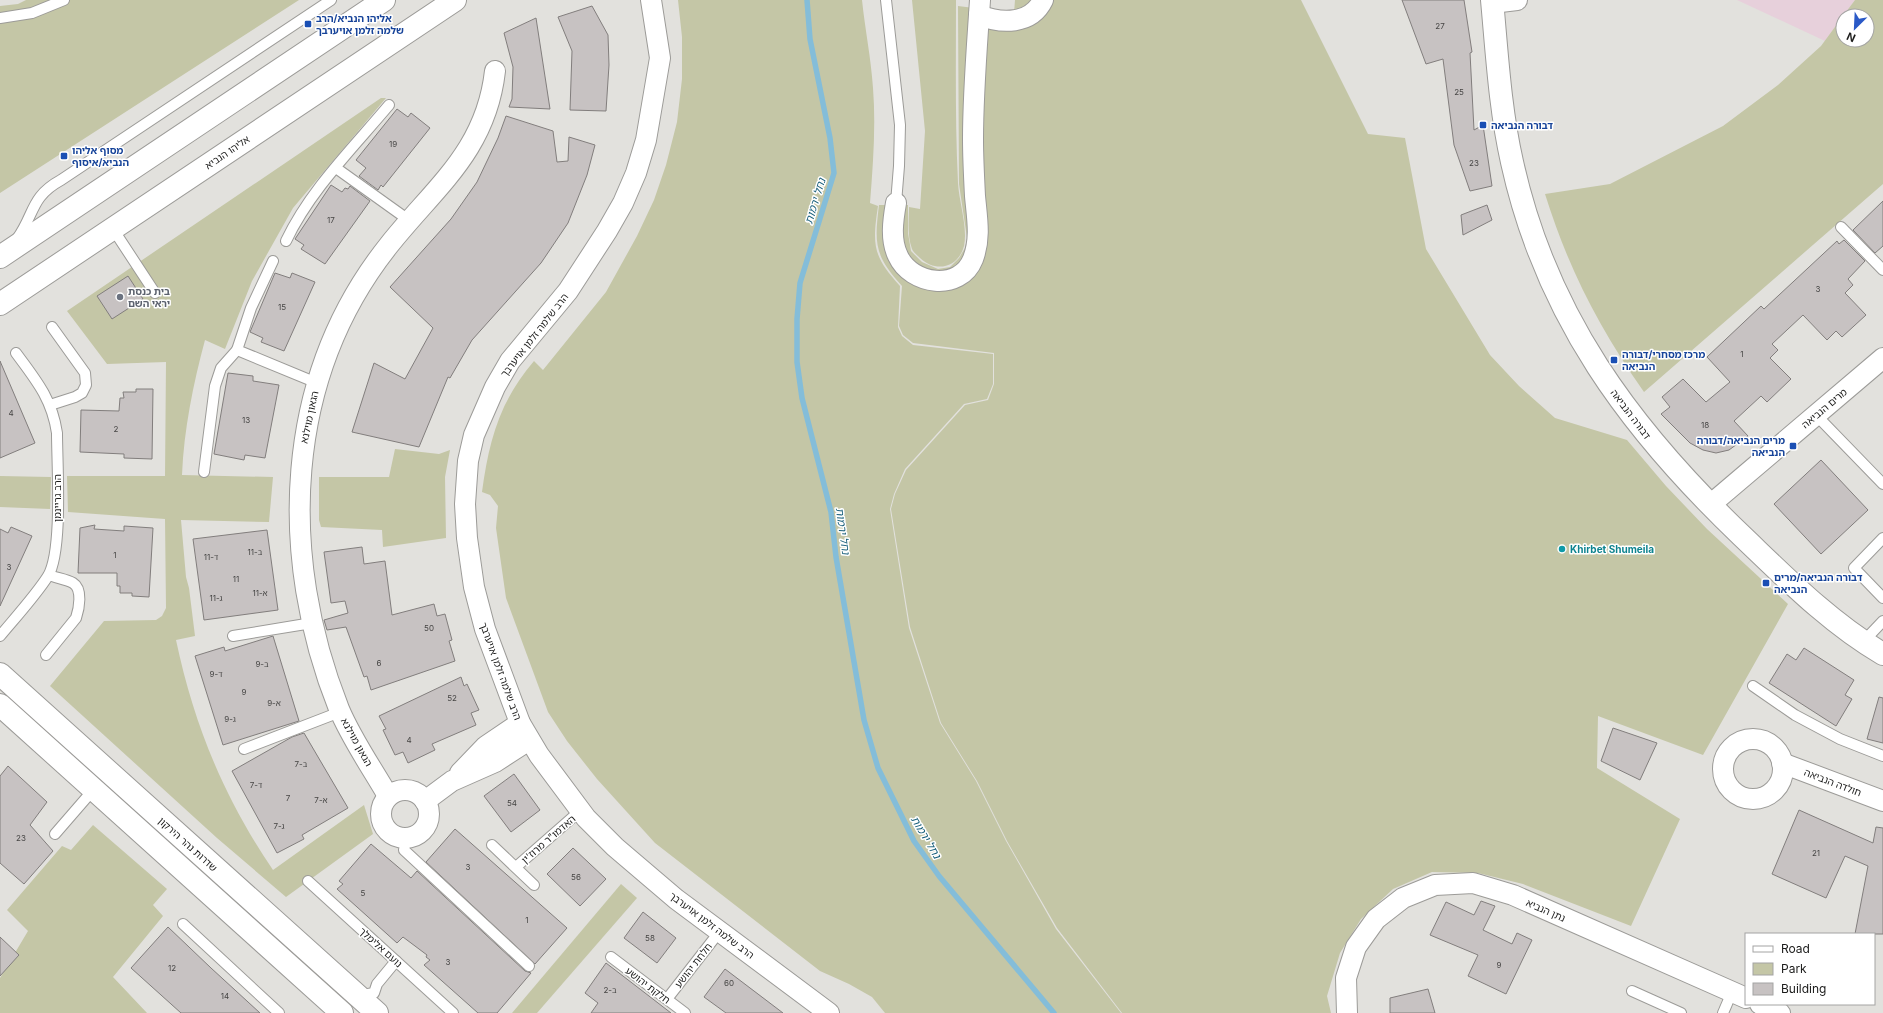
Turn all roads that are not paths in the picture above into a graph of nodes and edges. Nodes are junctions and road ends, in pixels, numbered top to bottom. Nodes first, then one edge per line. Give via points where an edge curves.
1 (64, 0) edge
2 (331, 0) edge
3 (384, 0) edge
4 (455, 0) edge
5 (886, 0) edge
6 (1043, 0) edge
7 (1517, 0) edge
8 (650, 2) edge
9 (1492, 2) edge
10 (979, 8) edge
11 (0, 18) edge
12 (495, 71) dead end
13 (389, 105) dead end
14 (336, 168) junction
15 (896, 203) joint
16 (410, 221) junction
17 (1841, 227) dead end
18 (113, 229) junction
19 (286, 240) dead end
20 (4, 254) edge
21 (273, 261) dead end
22 (1883, 270) edge
23 (155, 293) dead end
24 (0, 304) edge
25 (52, 327) dead end
26 (237, 350) junction
27 (16, 353) dead end
28 (1883, 358) edge
29 (317, 383) junction
30 (50, 405) junction
31 (1816, 415) junction
32 (204, 472) dead end
33 (1883, 484) edge
34 (1710, 505) junction
35 (1883, 538) edge
36 (48, 575) junction
37 (1883, 598) edge
38 (1883, 621) edge
39 (312, 623) junction
40 (0, 636) edge
41 (233, 636) dead end
42 (1863, 642) junction
43 (1883, 654) edge
44 (46, 655) dead end
45 (0, 674) edge
46 (1753, 686) dead end
47 (0, 705) edge
48 (340, 712) junction
49 (524, 731) junction
50 (244, 749) dead end
51 (1883, 756) edge
52 (1782, 763) dead end
53 (94, 789) junction
54 (388, 796) junction
55 (425, 801) junction
56 (1883, 801) edge
57 (581, 810) junction
58 (55, 834) dead end
59 (406, 838) junction
60 (492, 845) dead end
61 (516, 867) junction
62 (308, 881) dead end
63 (534, 885) dead end
64 (183, 924) dead end
65 (720, 931) junction
66 (611, 957) dead end
67 (396, 961) junction
68 (529, 966) dead end
69 (1632, 991) dead end
70 (1739, 995) edge
71 (667, 999) junction
72 (1762, 1005) edge
73 (370, 1007) edge
74 (279, 1013) edge
75 (342, 1013) edge
76 (453, 1013) edge
77 (685, 1013) edge
78 (829, 1013) edge
79 (1347, 1013) edge
80 (1681, 1013) edge
81 (1723, 1013) edge
82 (1780, 1013) edge

1 - 11 lane via 32,13
2 - 20 lane via 48,187 34,205 21,234
3 - 20 main road
4 - 18 main road, אליהו הנביא
5 - 15 lane via 900,125
6 - 10 street via 1032,14 1016,20 989,19
7 - 9 street
8 - 49 street, הרב שלמה זלמן אויערבך via 660,58 646,140 636,173 607,231 568,291 510,361 495,386 474,435 468,461 466,538 474,587 487,636
9 - 34 main road, דבורה הנביאה via 1512,161 1531,232 1546,271 1571,324 1608,383 1661,452
10 - 15 street via 973,140 978,244 972,261 962,273 949,280 934,281 920,278 907,270 897,256 893,238
12 - 16 street, הגאון מוילנא via 486,116 471,145 450,176
13 - 14 lane
14 - 16 lane
14 - 19 lane via 295,222
16 - 29 street, הגאון מוילנא via 388,246 351,300
17 - 22 lane
18 - 23 lane
18 - 24 main road, אליהו הנביא
21 - 26 lane via 254,302
25 - 30 lane via 85,373 86,385 82,393 75,397
26 - 29 lane
26 - 32 lane via 221,368 215,386
27 - 30 lane, הרב גריינמן via 43,390
28 - 31 street, מרים הנביאה
29 - 39 street, הגאון מוילנא via 302,449 299,504 308,606
30 - 36 lane, הרב גריינמן via 57,433 58,480 55,555
31 - 33 lane
31 - 34 street, מרים הנביאה
34 - 42 main road, דבורה הנביאה via 1825,612
35 - 37 lane via 1854,568
36 - 40 lane, הרב גריינמן
36 - 44 lane via 73,583 79,592 76,618
38 - 42 lane
39 - 41 lane
39 - 48 street, הגאון מוילנא
42 - 43 main road, דבורה הנביאה
45 - 73 main road, שדרות נהר הירקון
46 - 51 lane via 1795,715 1840,739
47 - 53 main road
48 - 50 lane
48 - 54 street, הגאון מוילנא
49 - 55 street via 495,762 452,781
49 - 57 street, הרב שלמה זלמן אויערבך via 560,785
52 - 56 street, חולדה הנביאה
53 - 58 lane
53 - 75 main road
54 - 55 street via 407,790 415,792
54 - 59 street via 381,809 382,823 392,834
55 - 59 street via 429,815 426,826 417,834
57 - 61 lane, האדמו"ר מרוז'ין
57 - 65 street, הרב שלמה זלמן אויערבך via 615,847 640,869
59 - 68 lane via 404,850
60 - 61 lane
61 - 63 lane
62 - 67 lane, נועם אלימלך
64 - 74 lane
65 - 71 lane, חלחת יהושע
65 - 78 street, הרב שלמה זלמן אויערבך
66 - 71 lane, חלקת יהושע
67 - 73 lane via 377,984 374,993 368,994
67 - 76 lane, נועם אלימלך
69 - 80 lane
70 - 79 street, נתן הנביא via 1513,895 1473,883 1435,885 1402,898 1376,919 1356,947 1346,978
70 - 81 lane
71 - 77 lane, חלקת יהושע
72 - 82 street

